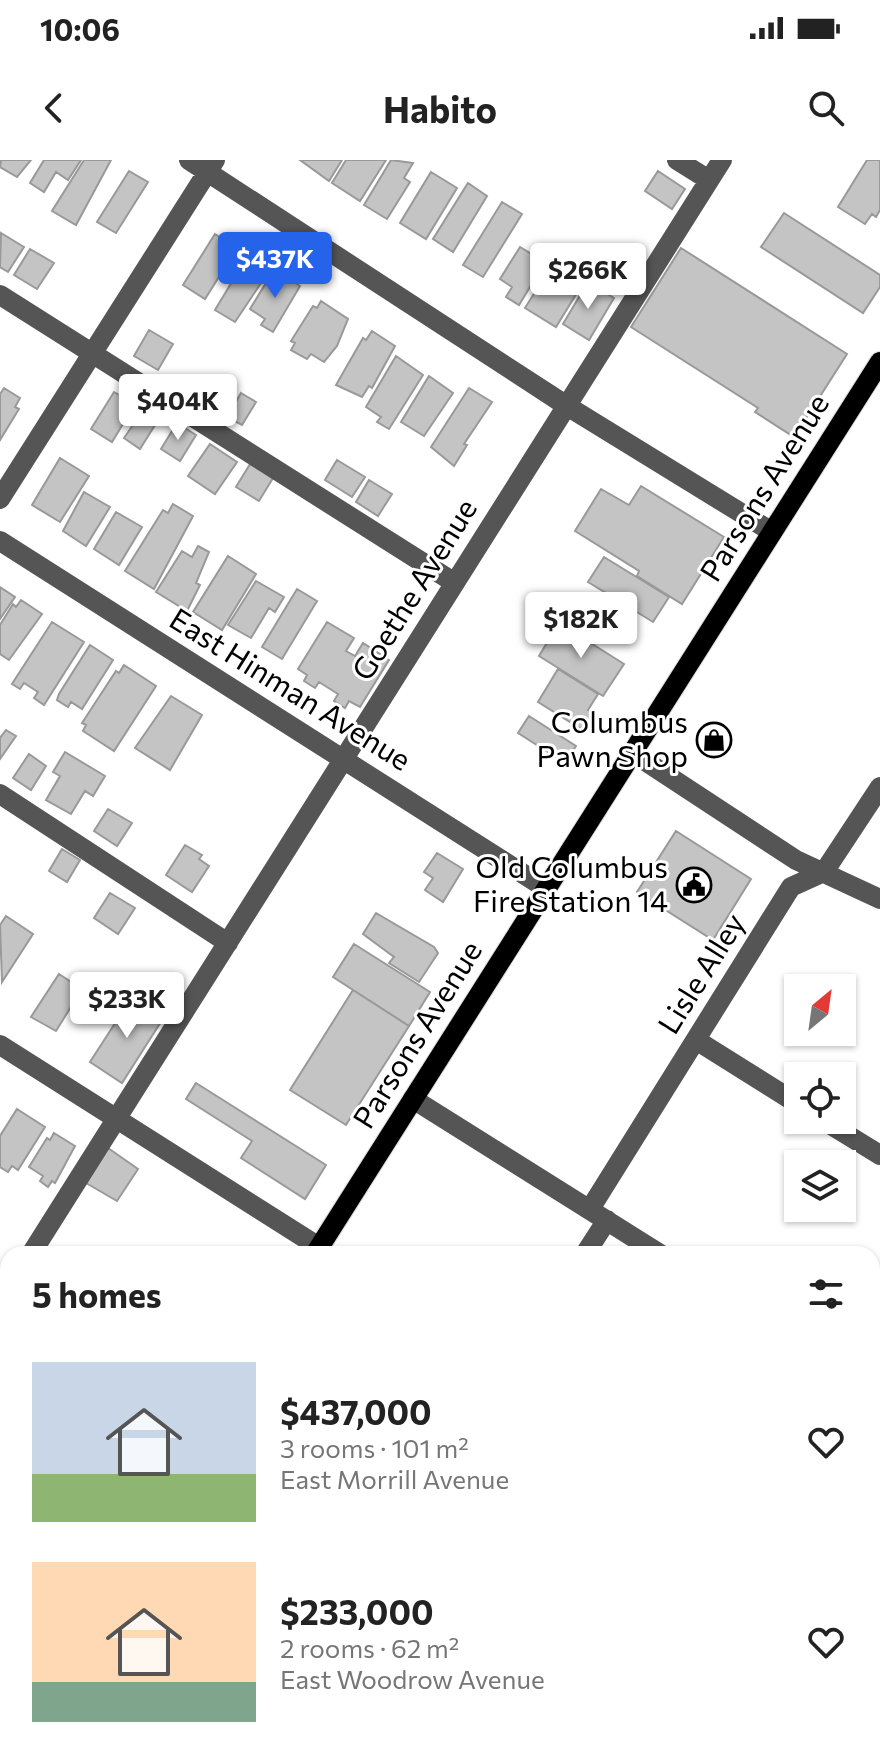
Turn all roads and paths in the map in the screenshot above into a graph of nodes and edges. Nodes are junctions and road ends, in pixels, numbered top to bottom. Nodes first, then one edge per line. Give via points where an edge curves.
1 (189, 160) edge
2 (677, 160) edge
3 (722, 160) edge
4 (211, 166) edge
5 (709, 180) junction
6 (0, 295) edge
7 (92, 354) junction
8 (880, 362) edge
9 (567, 406) junction
10 (0, 499) edge
11 (772, 532) junction
12 (0, 541) edge
13 (455, 583) junction
14 (633, 753) junction
15 (344, 759) junction
16 (880, 787) edge
17 (0, 794) edge
18 (824, 872) junction
19 (547, 889) junction
20 (880, 899) edge
21 (228, 943) junction
22 (696, 1040) junction
23 (0, 1045) edge
24 (784, 1095) edge
25 (413, 1099) junction
26 (117, 1119) junction
27 (846, 1134) edge
28 (880, 1155) edge
29 (599, 1215) junction
30 (36, 1246) edge
31 (309, 1246) edge
32 (320, 1246) edge
33 (588, 1246) edge
34 (647, 1246) edge

1 - 4 street
2 - 5 street
3 - 5 street, Goethe Avenue
4 - 7 street
4 - 9 street
5 - 9 street, Goethe Avenue
6 - 7 street
7 - 10 street
7 - 13 street
8 - 11 main road, Parsons Avenue
9 - 11 street
9 - 13 street, Goethe Avenue
11 - 14 main road, Parsons Avenue
12 - 15 street, East Hinman Avenue
13 - 15 street, Goethe Avenue
14 - 18 street via 796,860
14 - 19 main road, Parsons Avenue
15 - 19 street, East Hinman Avenue
15 - 21 street, Goethe Avenue
16 - 18 street, Lisle Alley
17 - 21 street
18 - 20 street
18 - 22 street, Lisle Alley via 791,887
19 - 25 main road, Parsons Avenue
21 - 26 street, Goethe Avenue
22 - 24 street
22 - 29 street, Lisle Alley
23 - 26 street
25 - 29 street
25 - 32 main road, Parsons Avenue
26 - 30 street, Goethe Avenue
26 - 31 street
27 - 28 street
29 - 33 street, Lisle Alley
29 - 34 street

